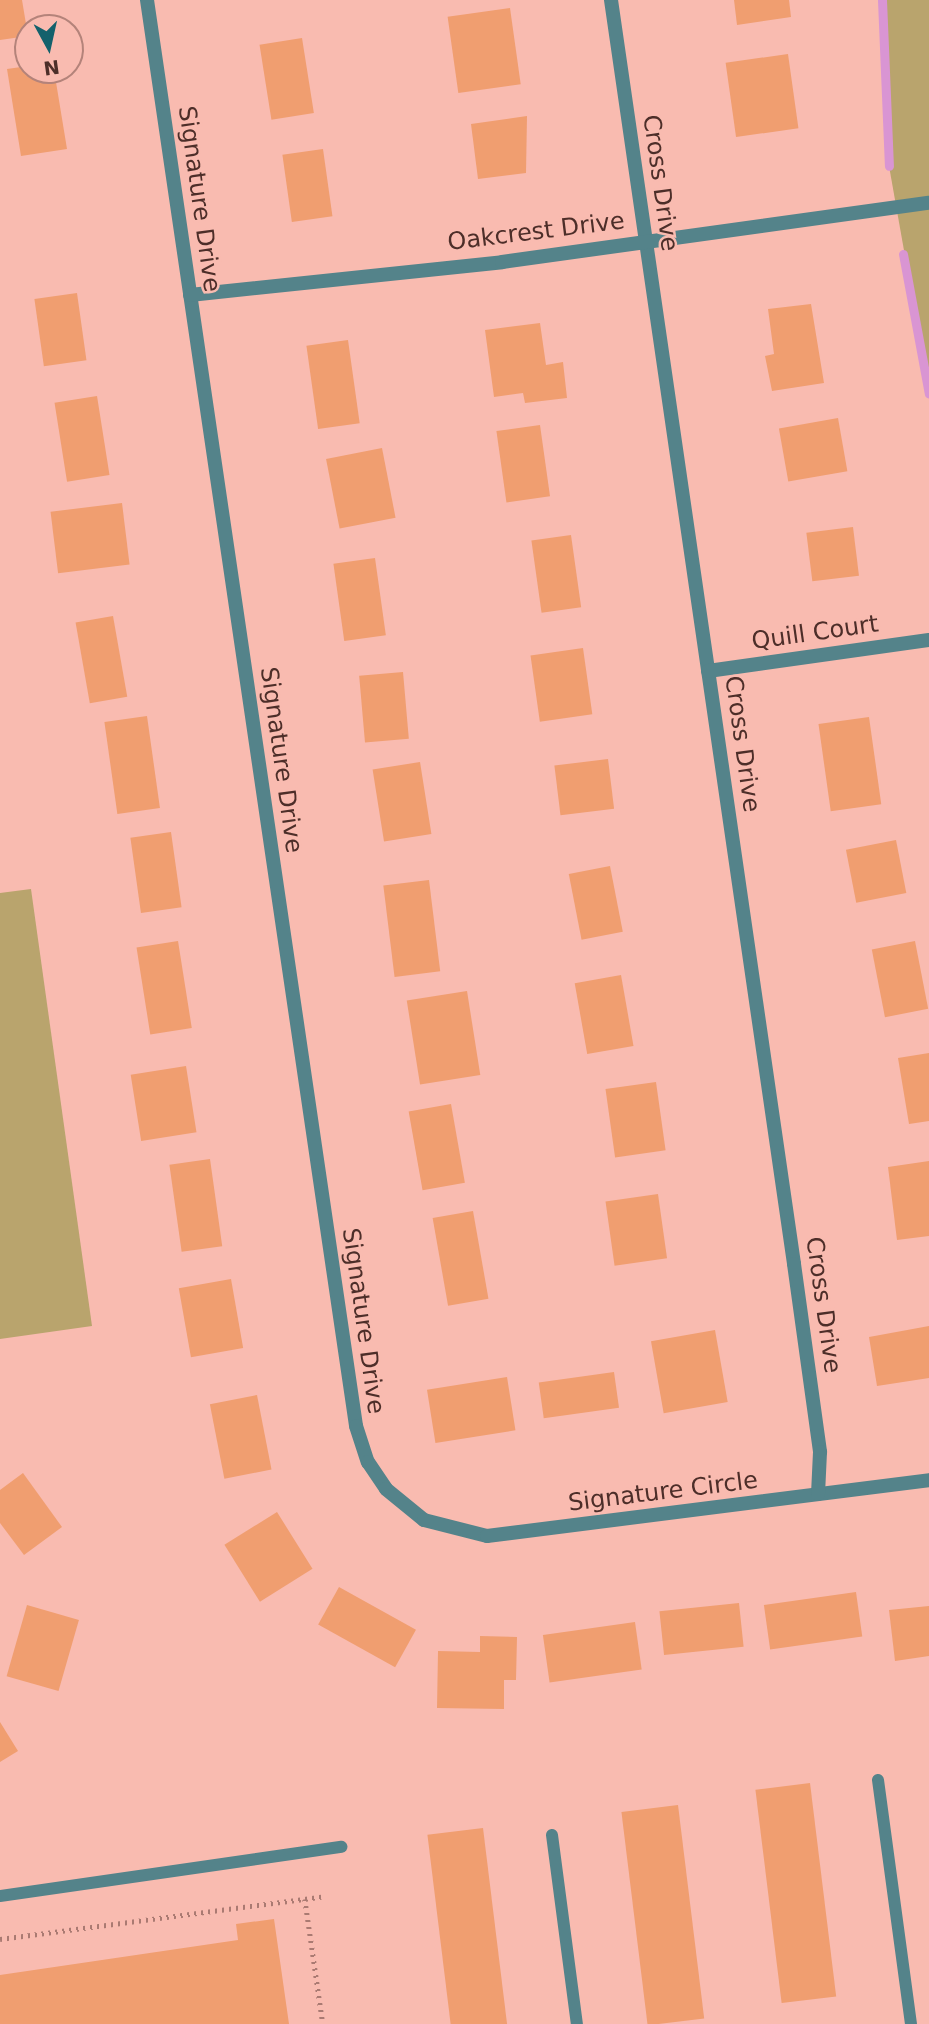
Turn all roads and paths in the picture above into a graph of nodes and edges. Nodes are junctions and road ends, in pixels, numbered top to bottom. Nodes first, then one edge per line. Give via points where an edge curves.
1 (147, 0) edge
2 (611, 0) edge
3 (929, 203) edge
4 (645, 242) junction
5 (190, 295) junction
6 (929, 640) edge
7 (708, 671) junction
8 (929, 1480) edge
9 (818, 1494) junction
10 (408, 1509) joint
11 (878, 1780) dead end
12 (552, 1835) dead end
13 (342, 1847) dead end
14 (0, 1896) edge
15 (321, 1897) dead end
16 (305, 1899) junction
17 (0, 1939) edge
18 (323, 2024) edge
19 (577, 2024) edge
20 (911, 2024) edge

1 - 5 street, Signature Drive
2 - 4 street, Cross Drive
3 - 4 street, Oakcrest Drive
4 - 5 street, Oakcrest Drive
4 - 7 street, Cross Drive
5 - 10 street, Signature Drive via 356,1426 368,1462
6 - 7 street, Quill Court
7 - 9 street, Cross Drive via 818,1439
8 - 9 street, Signature Circle
9 - 10 street, Signature Circle via 498,1536 454,1532
11 - 20 lane
12 - 19 lane
13 - 14 lane
15 - 16 path
16 - 17 path
16 - 18 path

